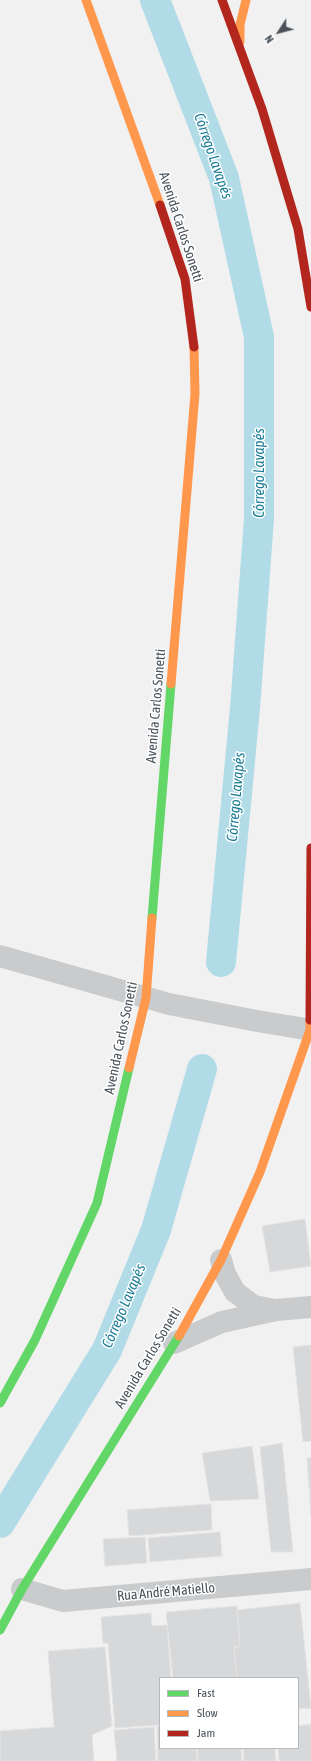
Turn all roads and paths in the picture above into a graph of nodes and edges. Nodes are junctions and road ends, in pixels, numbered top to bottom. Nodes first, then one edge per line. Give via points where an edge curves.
1 (86, 0) edge
2 (222, 0) edge
3 (246, 0) edge
4 (240, 52) junction
5 (311, 307) edge
6 (311, 848) edge
7 (0, 956) edge
8 (146, 998) junction
9 (310, 1030) edge
10 (221, 1260) junction
11 (311, 1307) edge
12 (276, 1310) junction
13 (174, 1343) junction
14 (0, 1403) edge
15 (311, 1579) edge
16 (22, 1590) junction
17 (0, 1630) edge

1 - 8 street, Avenida Carlos Sonetti via 185,279 194,337 195,394
2 - 4 street
3 - 4 street via 240,25
4 - 5 street via 262,109 298,229
6 - 9 street, Avenida Carlos Sonetti
7 - 8 street
8 - 9 street
8 - 14 street, Avenida Carlos Sonetti via 97,1203 36,1340
9 - 10 street, Avenida Carlos Sonetti via 260,1172
10 - 12 street via 224,1274 236,1292 254,1306
10 - 13 street, Avenida Carlos Sonetti
11 - 12 street
12 - 13 street via 222,1322
13 - 16 street, Avenida Carlos Sonetti
15 - 16 street, Rua André Matiello via 63,1601
16 - 17 street, Avenida Carlos Sonetti

